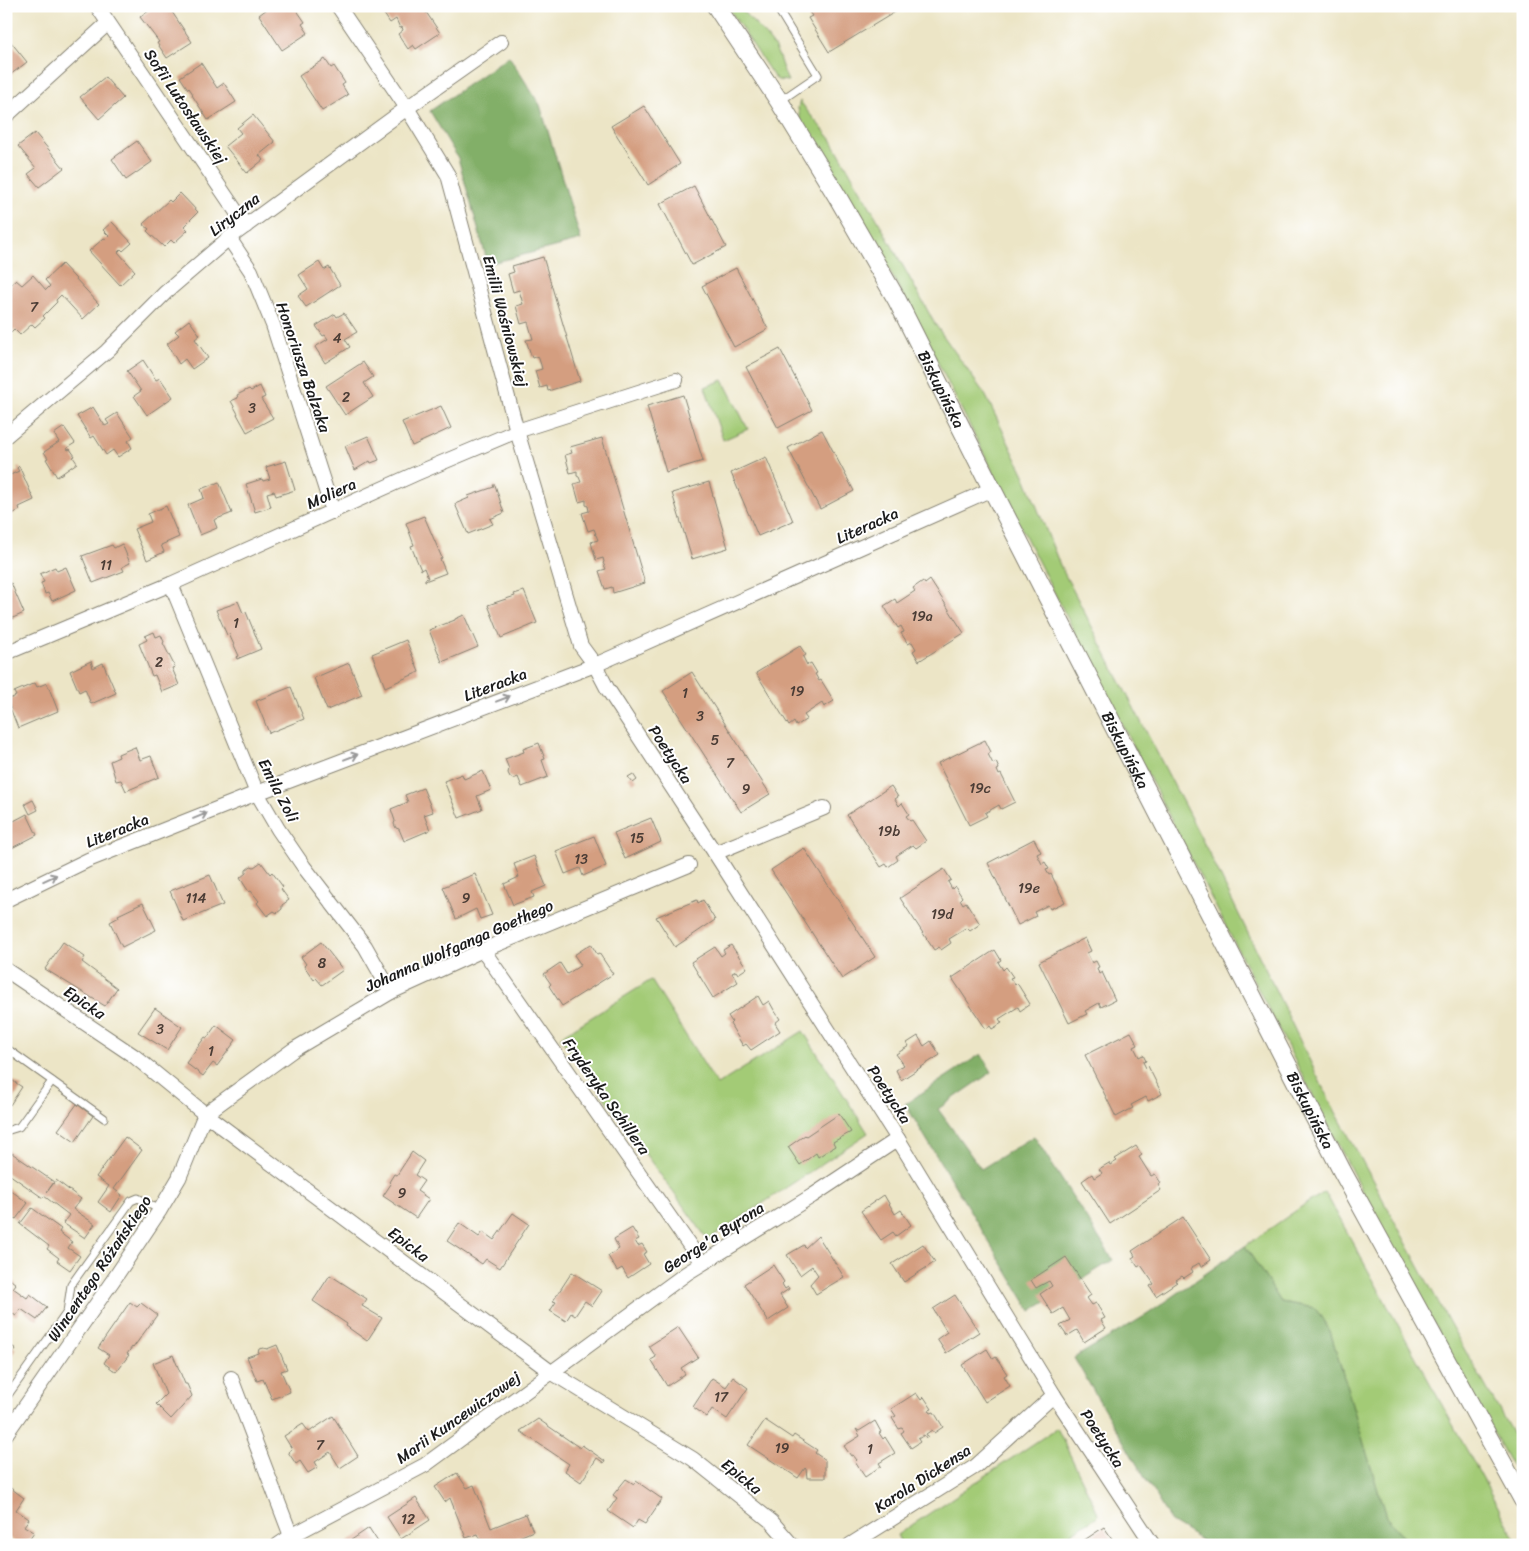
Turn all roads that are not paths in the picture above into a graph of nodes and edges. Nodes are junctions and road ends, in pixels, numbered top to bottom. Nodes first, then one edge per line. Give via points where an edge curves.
1 (97, 6) edge
2 (338, 6) edge
3 (716, 6) edge
4 (776, 6) edge
5 (108, 23) junction
6 (501, 42) dead end
7 (779, 101) junction
8 (407, 108) junction
9 (6, 116) edge
10 (246, 226) junction
11 (229, 238) junction
12 (676, 380) dead end
13 (517, 431) junction
14 (6, 436) edge
15 (992, 489) junction
16 (333, 512) junction
17 (170, 584) junction
18 (6, 653) edge
19 (595, 665) junction
20 (257, 793) junction
21 (824, 808) dead end
22 (715, 852) junction
23 (689, 865) dead end
24 (6, 900) edge
25 (483, 950) junction
26 (6, 970) edge
27 (390, 992) junction
28 (6, 1048) edge
29 (52, 1081) junction
30 (205, 1114) junction
31 (104, 1118) dead end
32 (6, 1131) edge
33 (898, 1139) junction
34 (160, 1210) junction
35 (702, 1263) junction
36 (551, 1372) junction
37 (232, 1378) dead end
38 (1054, 1395) junction
39 (6, 1398) edge
40 (6, 1434) edge
41 (1523, 1500) edge
42 (291, 1536) junction
43 (852, 1544) edge
44 (278, 1545) edge
45 (792, 1545) edge
46 (1153, 1545) edge

1 - 5 street, Sofii Lutosławskiej
2 - 8 street, Emilii Waśniowskiej
3 - 7 street, Biskupińska
4 - 7 lane via 818,75
5 - 9 street
5 - 10 street, Sofii Lutosławskiej
6 - 8 street, Liryczna
7 - 15 street, Biskupińska via 897,300
8 - 10 street, Liryczna
8 - 13 street, Emilii Waśniowskiej via 448,175
10 - 11 street, Liryczna
11 - 14 street, Liryczna via 166,292 107,351
11 - 16 street, Honoriusza Balzaka via 251,272 273,325
12 - 13 street, Moliera
13 - 16 street, Moliera
13 - 19 street, Emilii Waśniowskiej via 581,646
15 - 19 street, Literacka
15 - 41 street, Biskupińska via 1342,1171
16 - 17 street, Moliera
17 - 18 street, Moliera
17 - 20 street, Emila Zoli
20 -> 19 street, Literacka
19 - 22 street, Poetycka
24 -> 20 street, Literacka via 88,860
20 - 27 street, Emila Zoli via 304,867 365,946
21 - 22 street
22 - 33 street, Poetycka
23 - 25 street, Johanna Wolfganga Goethego
25 - 27 street, Johanna Wolfganga Goethego
25 - 35 street, Fryderyka Schillera
26 - 30 street, Epicka via 134,1056
27 - 30 street, Johanna Wolfganga Goethego via 293,1050
28 - 29 lane
29 - 31 lane
29 - 32 lane via 19,1127
30 - 34 street, Wincentego Różańskiego via 179,1178
30 - 36 street, Epicka
33 - 35 street, George'a Byrona
33 - 38 street, Poetycka
34 - 39 lane via 138,1198 131,1201 71,1285 67,1312
34 - 40 street, Wincentego Różańskiego
35 - 36 street, George'a Byrona
36 - 42 street, Marii Kuncewiczowej via 425,1465
36 - 45 street, Epicka via 693,1459 772,1522
37 - 42 street
38 - 43 street, Karola Dickensa via 976,1466
38 - 46 street, Poetycka
42 - 44 street, Marii Kuncewiczowej

